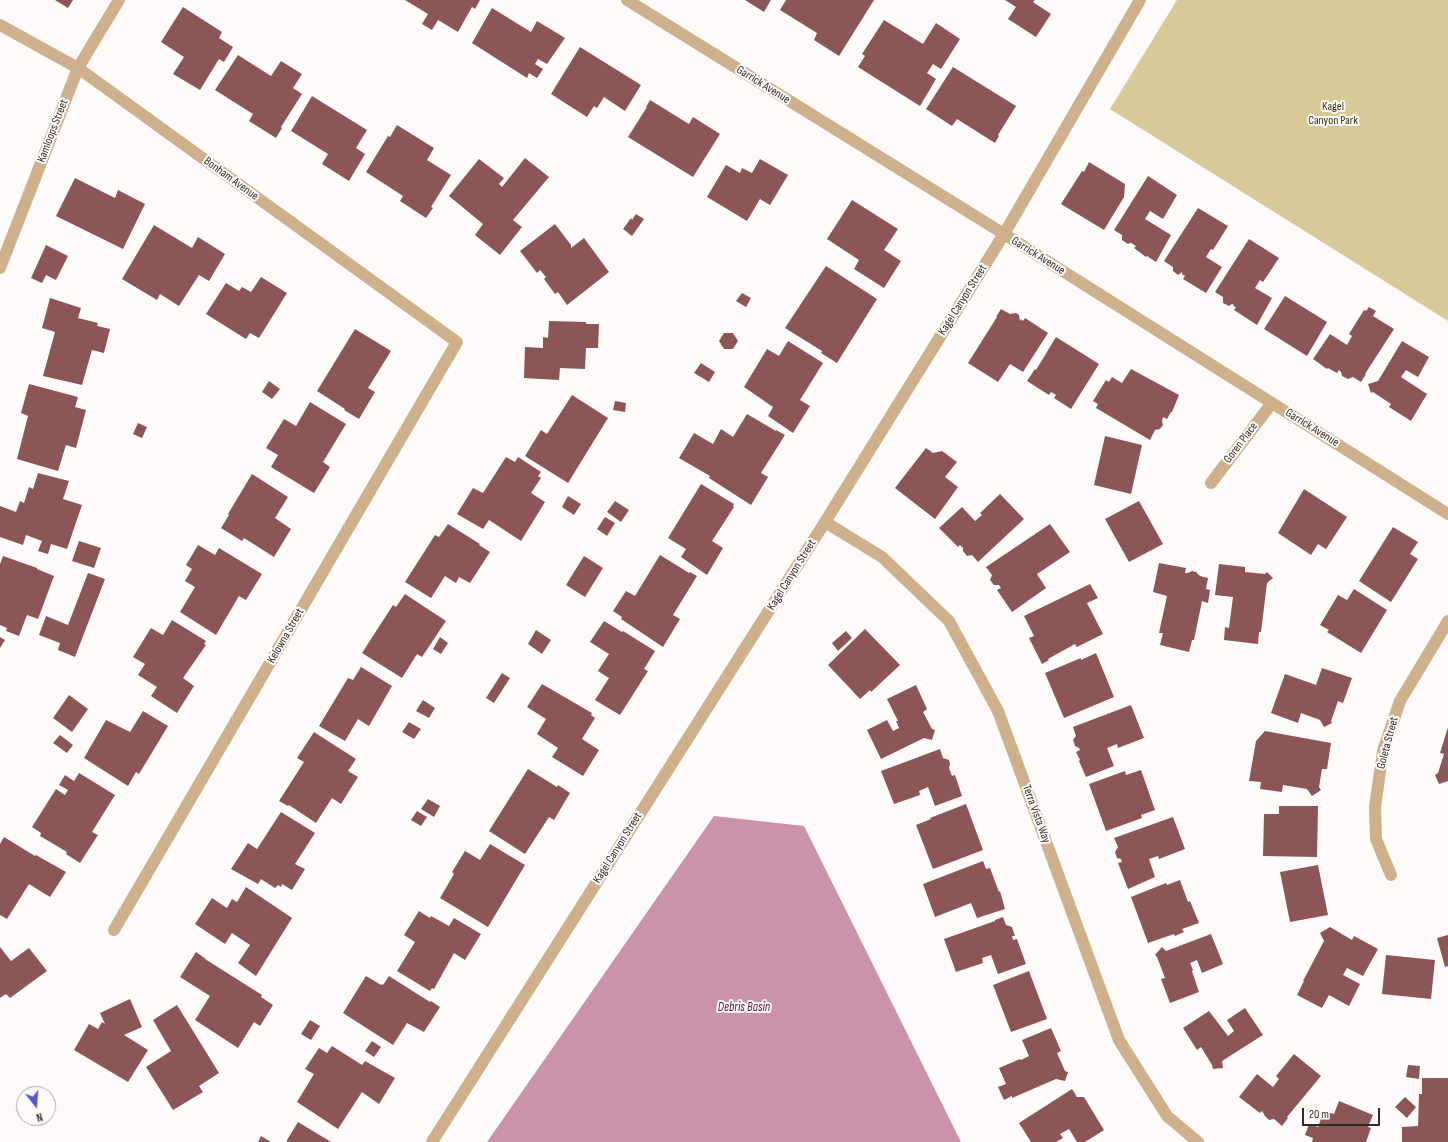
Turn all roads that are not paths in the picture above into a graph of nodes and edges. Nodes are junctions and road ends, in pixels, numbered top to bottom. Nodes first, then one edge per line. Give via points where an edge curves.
1 (119, 0) edge
2 (627, 0) edge
3 (1140, 0) edge
4 (0, 25) edge
5 (78, 68) junction
6 (1004, 234) junction
7 (0, 268) edge
8 (457, 342) joint
9 (1272, 403) junction
10 (1211, 483) dead end
11 (1448, 514) edge
12 (826, 522) junction
13 (1448, 621) edge
14 (1391, 875) dead end
15 (114, 930) dead end
16 (432, 1142) edge
17 (1198, 1142) edge

1 - 5 street, Kamloops Street
2 - 6 street, Garrick Avenue
3 - 6 street, Kagel Canyon Street
4 - 5 street, Bonham Avenue
5 - 7 street, Kamloops Street
5 - 8 street, Bonham Avenue
6 - 9 street, Garrick Avenue
6 - 12 street, Kagel Canyon Street
8 - 15 street, Kelowna Street
9 - 10 street, Goren Place
9 - 11 street, Garrick Avenue
12 - 16 street, Kagel Canyon Street
12 - 17 street, Terra Vista Way via 882,557 949,621 998,711 1120,1040 1167,1116
13 - 14 street, Goleta Street via 1400,701 1383,751 1375,807 1376,839

